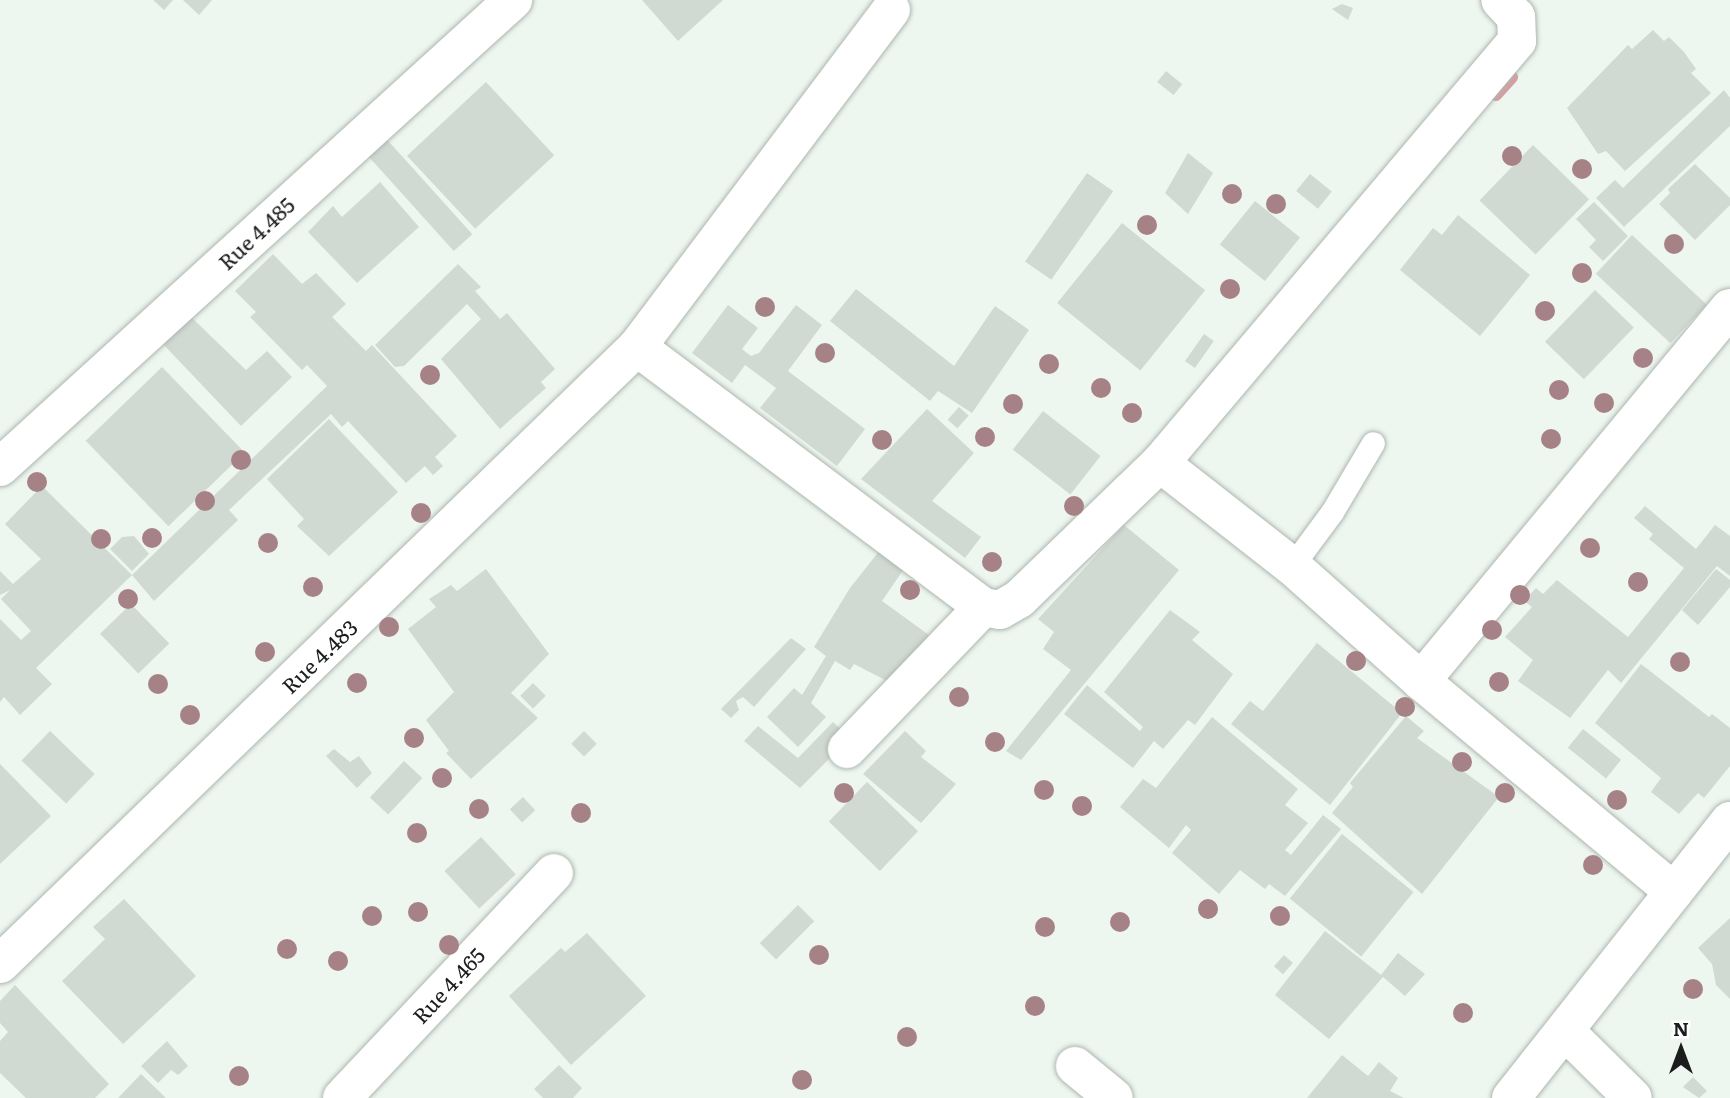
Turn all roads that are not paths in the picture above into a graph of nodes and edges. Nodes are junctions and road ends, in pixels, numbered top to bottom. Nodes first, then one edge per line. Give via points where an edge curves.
1 (513, 0) edge
2 (1500, 0) edge
3 (891, 10) dead end
4 (1730, 308) edge
5 (637, 347) junction
6 (1373, 443) dead end
7 (1160, 463) junction
8 (0, 467) edge
9 (1292, 566) junction
10 (984, 607) junction
11 (1421, 681) junction
12 (847, 749) dead end
13 (1730, 821) edge
14 (554, 873) dead end
15 (1674, 892) junction
16 (0, 964) edge
17 (1564, 1031) junction
18 (1075, 1066) dead end
19 (342, 1098) edge
20 (1114, 1098) edge
21 (1511, 1098) edge
22 (1633, 1098) edge

1 - 8 street, Rue 4.485
2 - 7 street via 1516,17 1517,41
3 - 5 street, Rue 4.483
4 - 11 street
5 - 10 street
5 - 16 street, Rue 4.483
6 - 9 lane via 1332,512
7 - 9 street
7 - 10 street via 1019,599 1000,610
9 - 11 street
10 - 12 street
11 - 15 street
13 - 15 street
14 - 19 street, Rue 4.465
15 - 17 street
17 - 21 street
17 - 22 street
18 - 20 street

